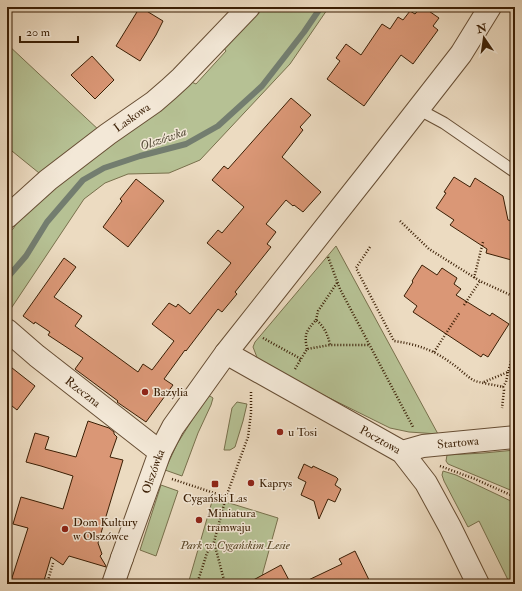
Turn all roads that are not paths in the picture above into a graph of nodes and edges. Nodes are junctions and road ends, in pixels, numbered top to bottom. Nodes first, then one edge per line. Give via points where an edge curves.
1 (249, 7) edge
2 (490, 7) edge
3 (418, 109) junction
4 (515, 172) edge
5 (7, 217) edge
6 (7, 330) edge
7 (226, 353) junction
8 (515, 437) edge
9 (160, 452) junction
10 (402, 452) junction
11 (114, 584) edge
12 (478, 584) edge

1 - 5 street, Laskowa via 169,89 48,180
2 - 3 street, Olszówka via 461,54
3 - 4 lane via 444,123
3 - 7 street, Olszówka
6 - 9 street, Rzeczna
7 - 9 street, Olszówka via 173,427
7 - 10 street, Pocztowa
8 - 10 street, Startowa via 423,446
9 - 11 street, Olszówka
10 - 12 street, Pocztowa via 426,483

